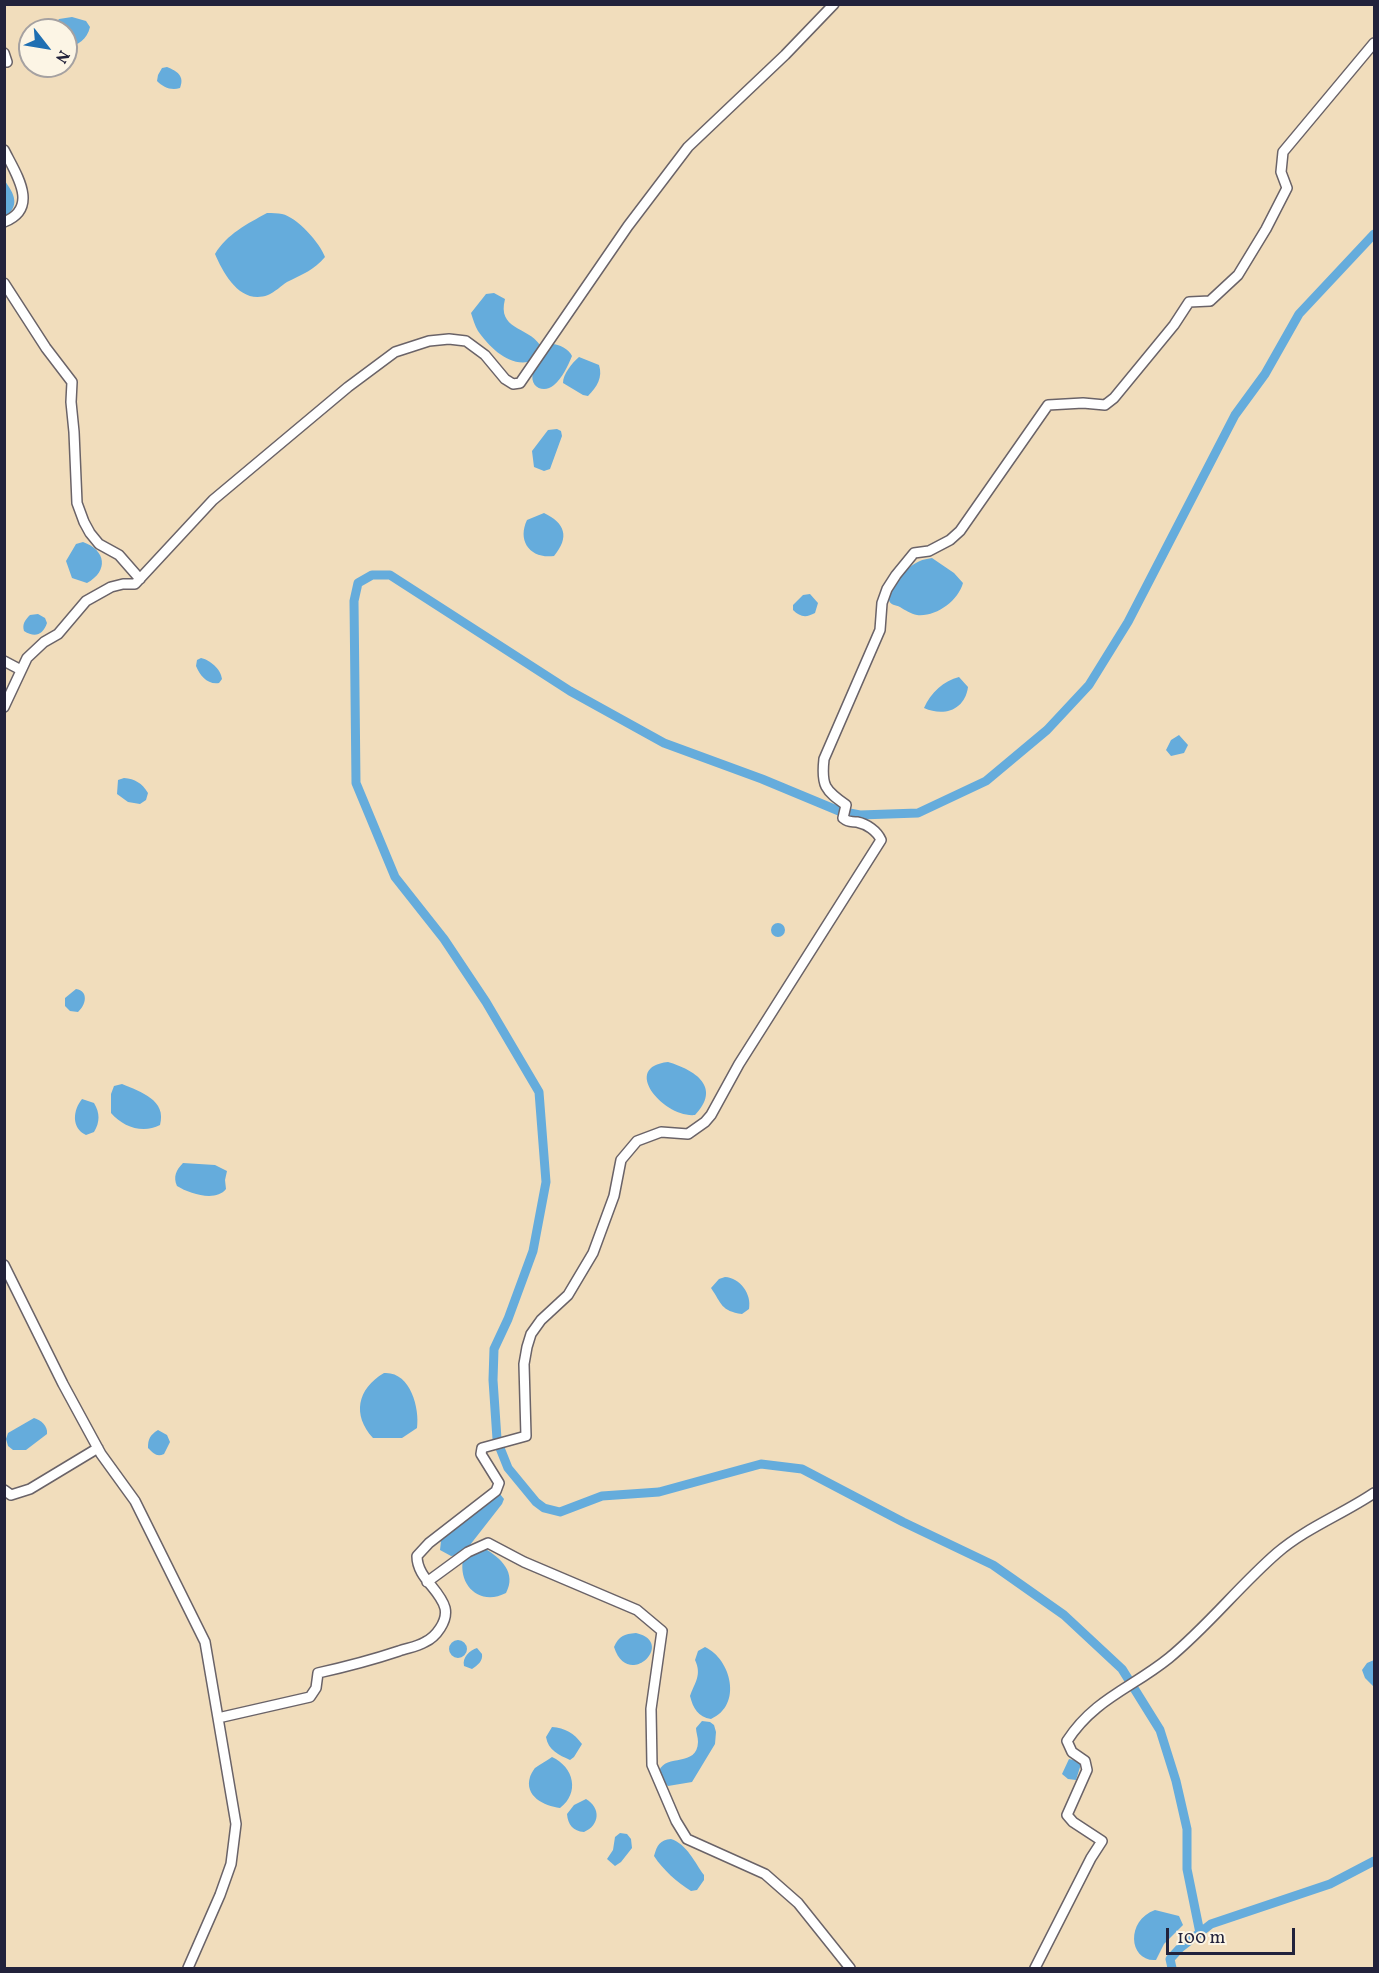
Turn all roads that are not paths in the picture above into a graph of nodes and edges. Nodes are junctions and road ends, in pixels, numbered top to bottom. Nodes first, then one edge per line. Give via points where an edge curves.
1 (834, 4) edge
2 (1374, 43) edge
3 (4, 53) edge
4 (4, 62) edge
5 (4, 150) edge
6 (4, 222) edge
7 (4, 284) edge
8 (140, 579) junction
9 (4, 661) edge
10 (21, 670) junction
11 (4, 707) edge
12 (4, 1265) edge
13 (98, 1448) junction
14 (4, 1490) edge
15 (1374, 1493) edge
16 (427, 1582) junction
17 (218, 1718) junction
18 (188, 1968) edge
19 (850, 1968) edge
20 (1035, 1968) edge

1 - 8 street via 688,147 628,226 520,383 505,379 485,355 466,341 429,341 395,352 213,500
2 - 16 street via 1283,152 1281,172 1287,188 1238,275 1210,301 1189,302 1106,405 1048,405 960,531 929,551 914,553 886,589 880,630 824,759 822,774 830,793 846,805 843,818 872,829 881,840 705,1122 688,1134 661,1132 636,1141 621,1160 614,1196 593,1253 568,1295 550,1309 531,1334 524,1364 526,1436 482,1448 481,1454 499,1483 496,1491 417,1556
3 - 4 street via 8,62
5 - 6 street via 21,184 23,200 16,218
7 - 8 street via 72,382 76,492 84,522 99,544 119,555
8 - 10 street via 135,584 111,587 86,602 58,634 27,658
9 - 10 street
10 - 11 street
12 - 13 street
13 - 14 street via 30,1489 11,1495
13 - 17 street via 135,1501 205,1642
15 - 20 street via 1278,1551 1168,1658 1094,1708 1077,1725 1067,1741 1072,1752 1085,1761 1087,1770 1067,1815 1102,1841
16 - 17 street via 445,1607 446,1615 438,1631 425,1642 318,1674 310,1697
16 - 19 street via 468,1552 488,1543 637,1610 662,1631 651,1709 652,1765 676,1821 687,1839 765,1874 798,1904
17 - 18 street via 236,1824 231,1864

